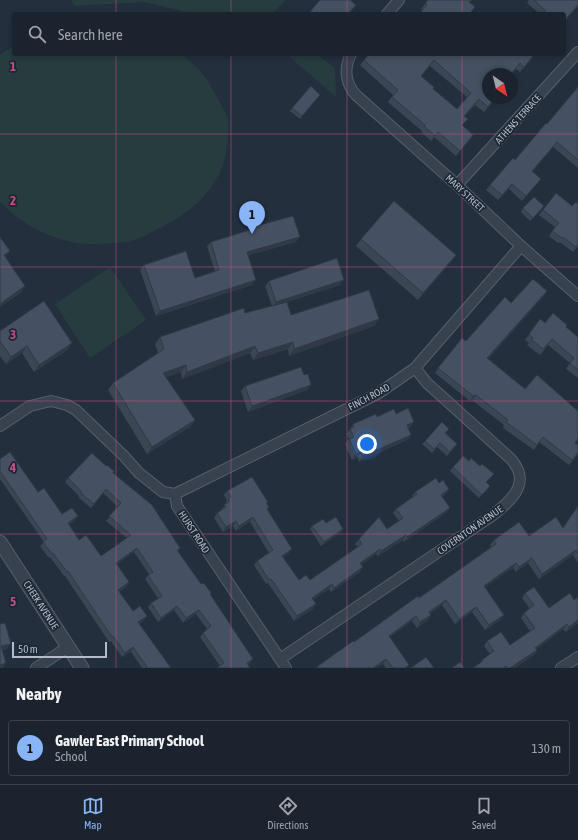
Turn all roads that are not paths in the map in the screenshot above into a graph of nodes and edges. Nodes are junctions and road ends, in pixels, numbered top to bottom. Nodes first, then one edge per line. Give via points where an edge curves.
1 (399, 0) edge
2 (389, 12) edge
3 (578, 52) edge
4 (350, 56) edge
5 (458, 185) junction
6 (521, 246) junction
7 (578, 296) edge
8 (415, 368) junction
9 (0, 426) edge
10 (175, 494) junction
11 (0, 542) edge
12 (68, 647) junction
13 (578, 657) edge
14 (280, 659) junction
15 (36, 668) edge
16 (82, 668) edge
17 (286, 668) edge
18 (561, 668) edge

1 - 2 street
3 - 5 street, ATHENS TERRACE
4 - 5 street, MARY STREET via 346,72 352,90
5 - 6 street, MARY STREET
6 - 7 street, MARY STREET
6 - 8 street, FINCH ROAD
8 - 10 street, FINCH ROAD via 379,393
8 - 14 street, COVERNTON AVENUE via 427,383 511,459 519,472 518,489 506,505 493,515
9 - 10 street via 30,406 50,401 64,403 76,410 139,473 163,492
10 - 14 street, HURST ROAD via 177,506
11 - 12 street, CHEEK AVENUE
12 - 15 street
12 - 16 street, CHEEK AVENUE
13 - 18 street
14 - 17 street, HURST ROAD

